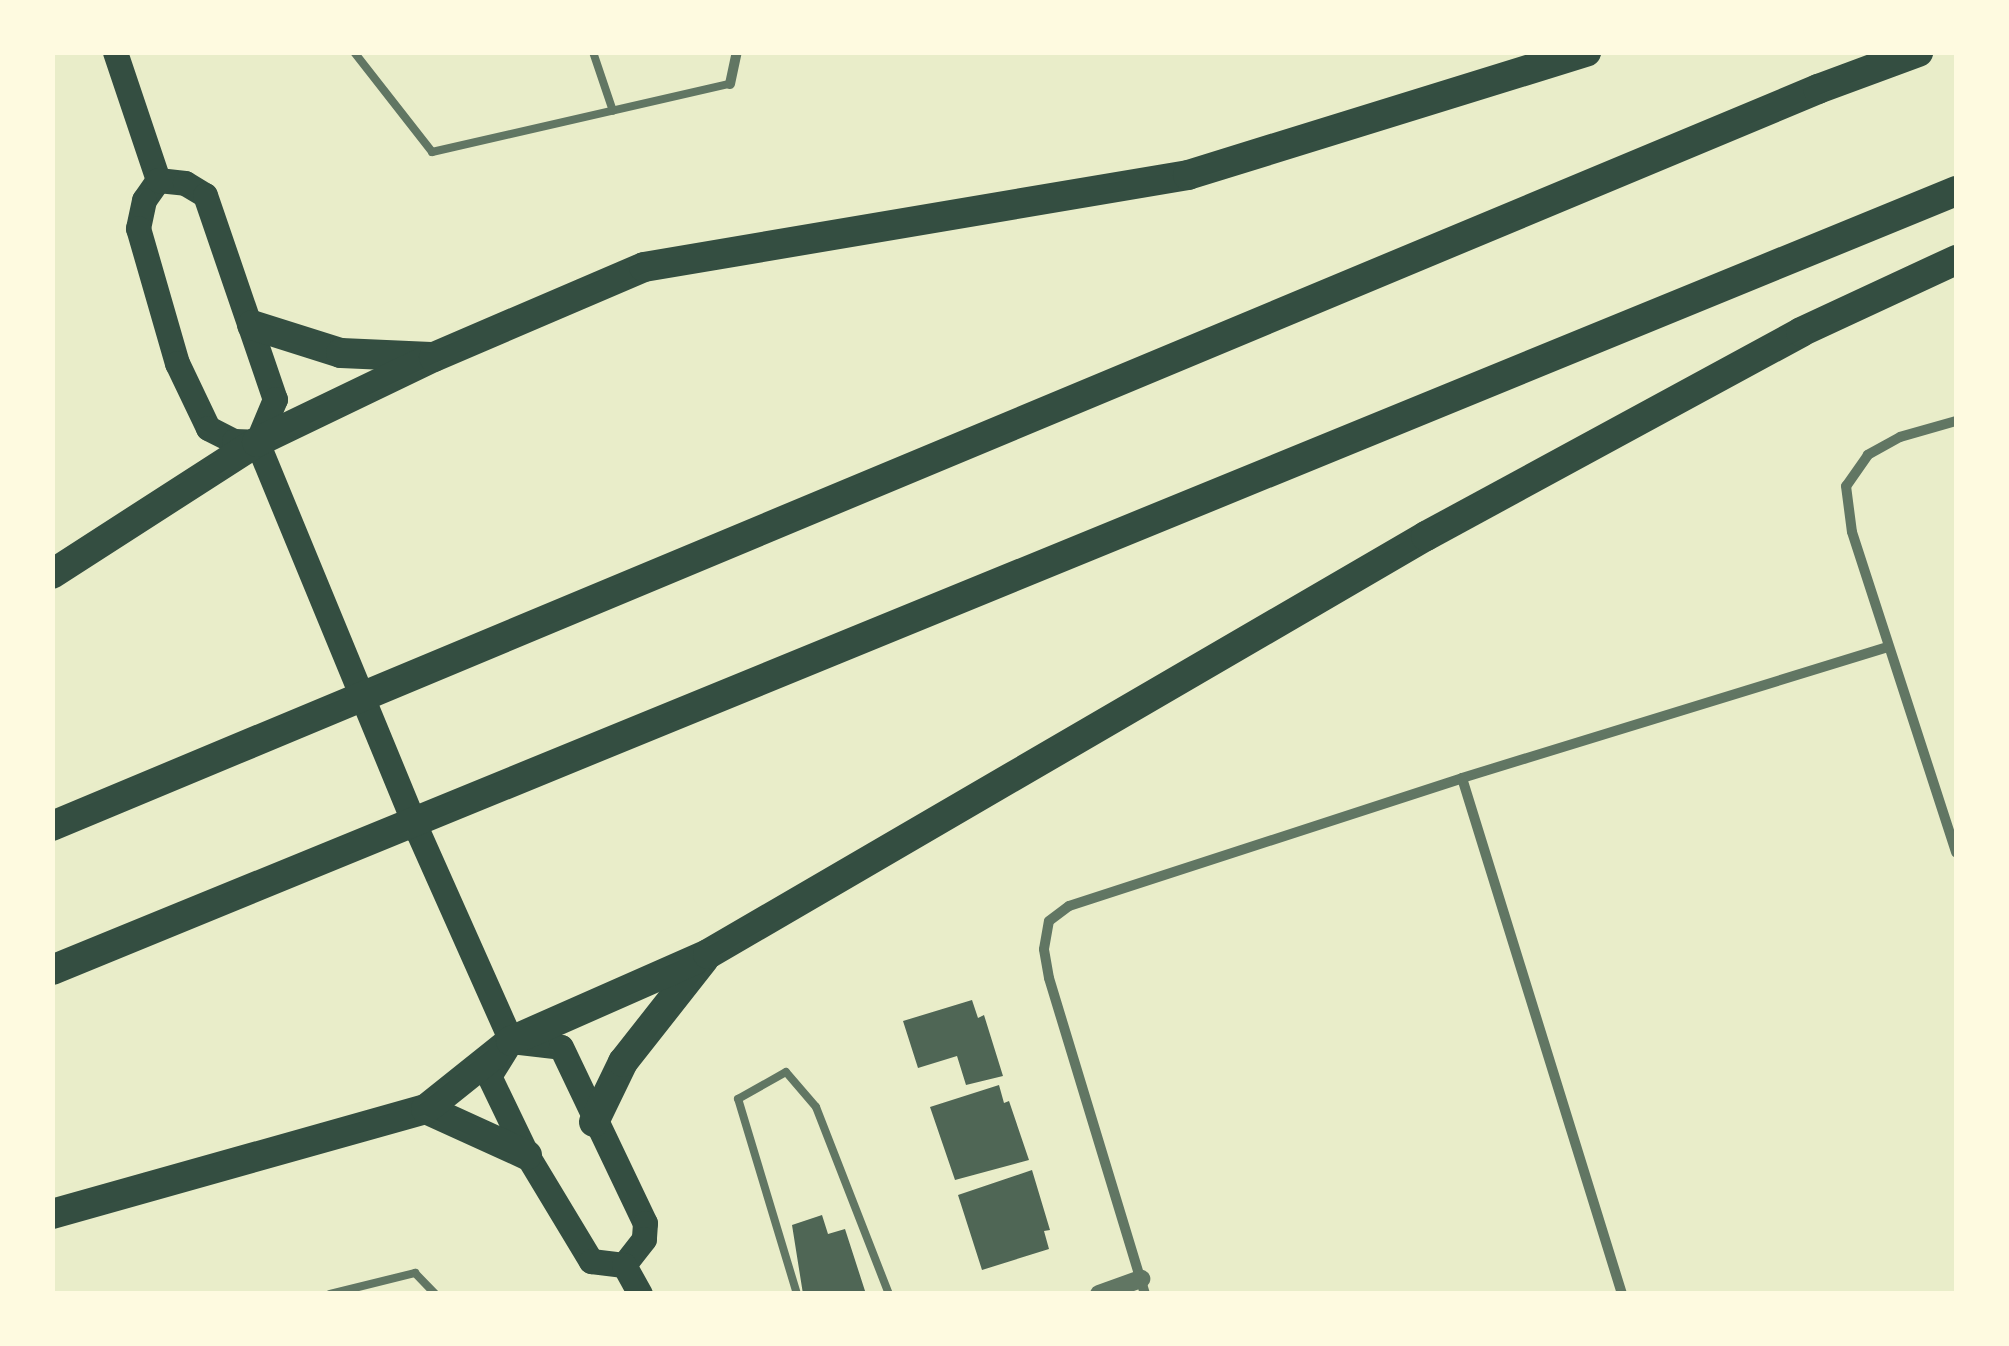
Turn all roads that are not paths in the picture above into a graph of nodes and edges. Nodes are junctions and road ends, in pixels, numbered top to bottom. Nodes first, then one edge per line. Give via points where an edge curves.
1 (115, 52) edge
2 (354, 52) edge
3 (593, 52) edge
4 (737, 52) edge
5 (1586, 52) edge
6 (1918, 52) edge
7 (730, 84) joint
8 (613, 111) junction
9 (158, 180) junction
10 (1956, 191) edge
11 (1956, 260) edge
12 (252, 326) junction
13 (434, 357) junction
14 (1956, 420) edge
15 (257, 442) junction
16 (52, 574) edge
17 (1888, 648) junction
18 (1462, 778) junction
19 (1953, 825) edge
20 (52, 826) edge
21 (1956, 854) edge
22 (708, 954) junction
23 (52, 970) edge
24 (511, 1040) junction
25 (426, 1109) junction
26 (594, 1122) junction
27 (527, 1155) junction
28 (52, 1214) edge
29 (624, 1265) junction
30 (1143, 1286) edge
31 (330, 1294) edge
32 (436, 1294) edge
33 (640, 1294) edge
34 (797, 1294) edge
35 (889, 1294) edge
36 (1099, 1294) edge
37 (1622, 1294) edge

1 - 9 main road
2 - 8 lane via 432,152
3 - 8 lane
4 - 7 street
5 - 13 highway via 1188,175 644,266
6 - 20 highway
7 - 8 lane
9 - 12 main road via 185,183 205,196
9 - 15 main road via 144,200 138,228 177,364 208,428 234,441
10 - 23 highway
11 - 22 highway via 1801,332 1426,536
12 - 13 highway via 341,353
12 - 15 main road via 275,399
13 - 15 highway
14 - 17 street via 1900,437 1868,456 1846,486 1852,532
15 - 16 highway
15 - 24 main road
17 - 18 street
17 - 19 street
18 - 30 street via 1069,906 1049,921 1049,978
18 - 37 street
19 - 21 street
22 - 24 highway
22 - 26 highway via 623,1062
24 - 25 highway
24 - 26 main road via 561,1047
24 - 27 main road via 489,1076
25 - 27 highway
25 - 28 highway
26 - 29 main road via 645,1223 644,1239
27 - 29 main road via 592,1261
29 - 33 main road
30 - 36 street
31 - 32 lane via 415,1273
34 - 35 lane via 738,1099 786,1072 816,1107

